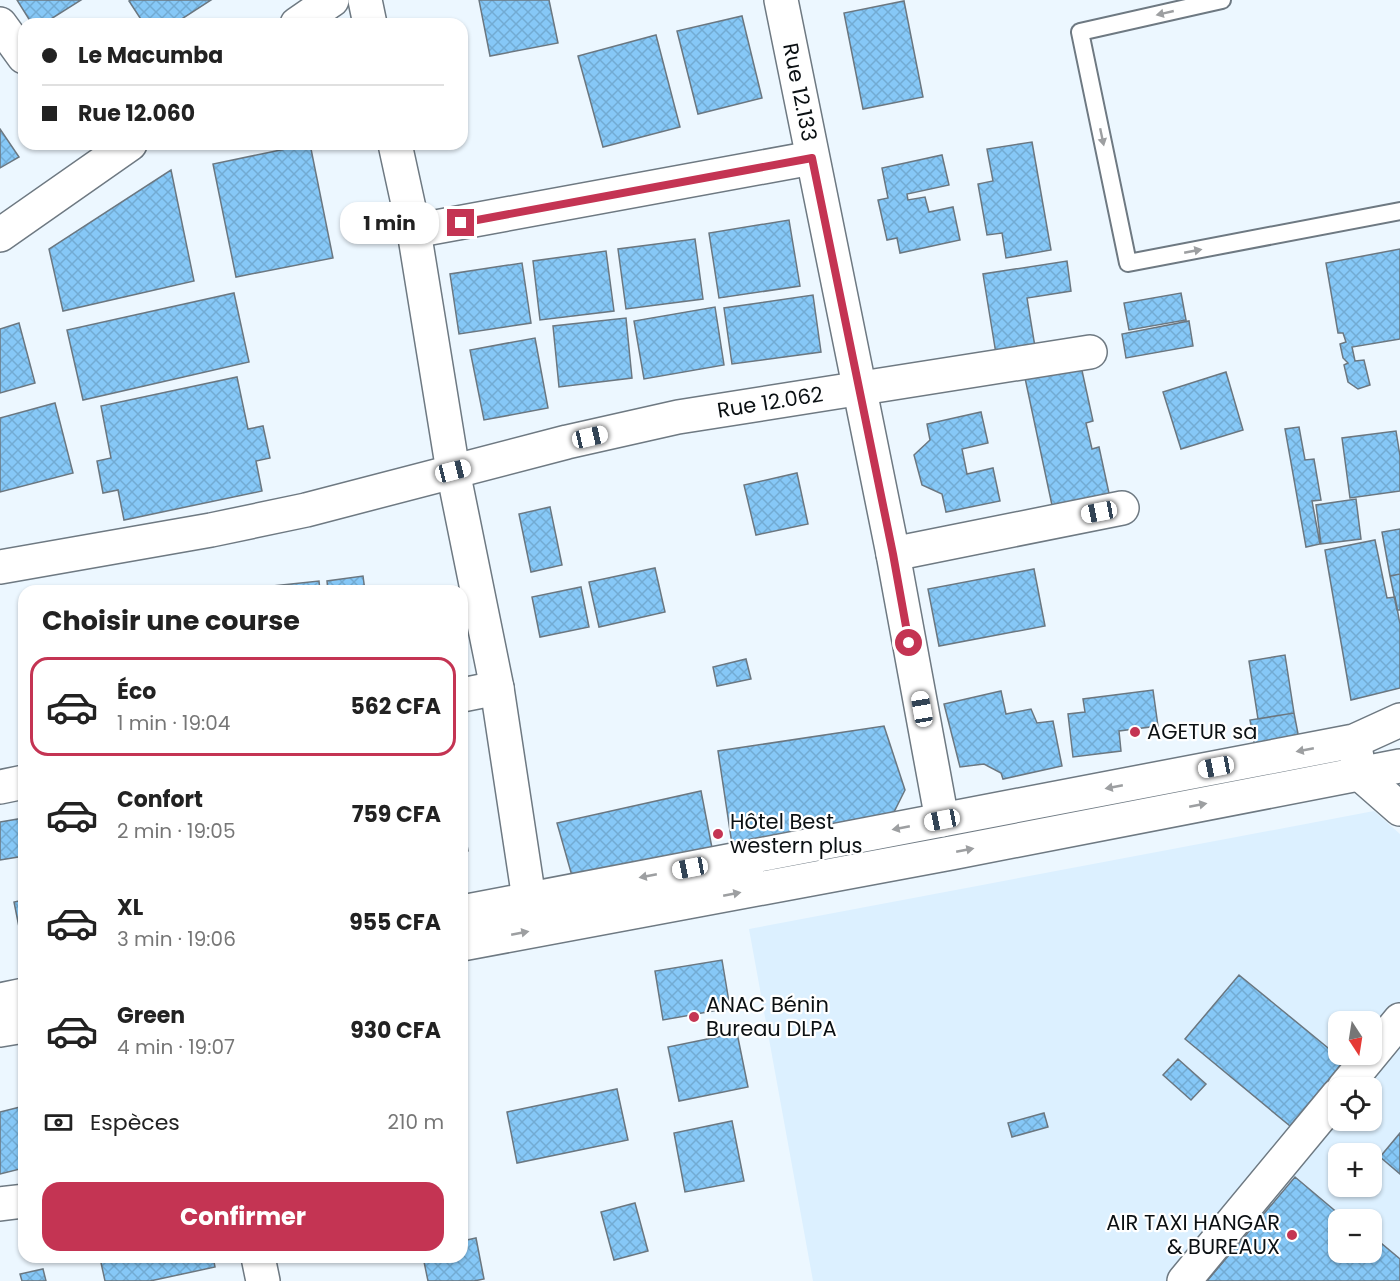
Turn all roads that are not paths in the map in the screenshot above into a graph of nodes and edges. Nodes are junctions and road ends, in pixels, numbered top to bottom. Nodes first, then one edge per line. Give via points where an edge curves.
1 (364, 0) edge
2 (781, 0) edge
3 (1222, 0) edge
4 (368, 18) edge
5 (0, 24) edge
6 (18, 49) edge
7 (396, 150) edge
8 (94, 154) edge
9 (812, 158) junction
10 (1400, 211) edge
11 (414, 231) junction
12 (0, 235) edge
13 (1090, 352) dead end
14 (860, 389) junction
15 (453, 471) junction
16 (1122, 508) dead end
17 (893, 554) junction
18 (0, 567) edge
19 (497, 688) junction
20 (468, 694) edge
21 (1400, 720) edge
22 (1354, 741) junction
23 (1400, 766) edge
24 (1360, 774) junction
25 (18, 783) edge
26 (0, 787) edge
27 (1400, 809) edge
28 (942, 820) junction
29 (529, 899) junction
30 (468, 911) edge
31 (468, 943) edge
32 (18, 996) edge
33 (0, 1000) edge
34 (1400, 1020) edge
35 (18, 1027) edge
36 (0, 1030) edge
37 (1353, 1077) edge
38 (1328, 1107) edge
39 (18, 1202) edge
40 (0, 1204) edge
41 (259, 1263) edge
42 (263, 1281) edge
43 (1184, 1281) edge

1 - 4 street
2 - 9 street, Rue 12.133
3 -> 10 lane via 1080,32 1128,263
5 - 6 street
7 - 11 street
8 - 12 street
9 - 11 street
9 - 14 street, Rue 12.133
11 - 15 street
13 - 14 street, Rue 12.062
14 - 15 street, Rue 12.062 via 678,417
14 - 17 street, Rue 12.133
15 - 18 street, Rue 12.062 via 211,531
15 - 19 street
16 - 17 street
17 - 28 street, Rue 12.133
19 - 20 street
19 - 29 street
21 - 22 street
22 - 24 street
22 -> 28 street
23 - 24 street
24 - 27 street
31 -> 24 street
25 - 26 street
28 -> 29 street
29 - 30 street
32 - 33 street
34 - 37 street
35 - 36 street
38 - 43 street
39 - 40 street
41 - 42 street

